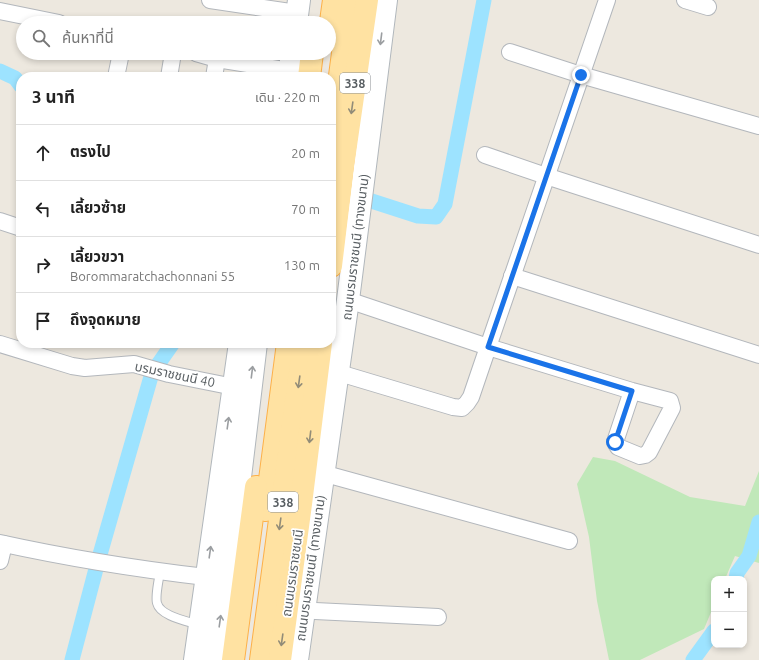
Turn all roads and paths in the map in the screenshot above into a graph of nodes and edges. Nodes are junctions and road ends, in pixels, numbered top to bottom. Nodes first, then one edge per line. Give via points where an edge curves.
1 (210, 0) edge
2 (320, 0) edge
3 (334, 0) edge
4 (350, 0) edge
5 (367, 0) edge
6 (386, 0) edge
7 (607, 0) edge
8 (685, 0) edge
9 (708, 7) dead end
10 (0, 11) edge
11 (297, 12) edge
12 (24, 16) edge
13 (317, 16) edge
14 (332, 16) edge
15 (510, 52) dead end
16 (120, 60) edge
17 (172, 60) edge
18 (217, 60) edge
19 (225, 60) edge
20 (305, 60) edge
21 (326, 60) edge
22 (295, 69) edge
23 (117, 72) edge
24 (169, 72) edge
25 (215, 72) edge
26 (325, 72) edge
27 (581, 75) junction
28 (336, 106) edge
29 (759, 126) edge
30 (485, 155) dead end
31 (546, 176) junction
32 (0, 221) edge
33 (336, 225) edge
34 (16, 226) edge
35 (759, 245) edge
36 (512, 276) junction
37 (348, 300) junction
38 (0, 344) edge
39 (488, 347) junction
40 (239, 348) edge
41 (256, 348) edge
42 (273, 348) edge
43 (287, 348) edge
44 (303, 348) edge
45 (321, 348) edge
46 (759, 355) edge
47 (346, 375) junction
48 (234, 387) junction
49 (632, 391) dead end
50 (333, 476) junction
51 (246, 497) junction
52 (310, 503) junction
53 (569, 541) dead end
54 (2, 543) edge
55 (0, 561) edge
56 (160, 572) junction
57 (206, 577) junction
58 (315, 611) junction
59 (438, 617) dead end
60 (200, 626) junction
61 (195, 660) edge
62 (215, 660) edge
63 (233, 660) edge
64 (246, 660) edge
65 (262, 660) edge
66 (280, 660) edge
67 (297, 660) edge
68 (309, 660) edge

1 - 11 street
2 - 13 main road
3 - 14 main road
4 - 28 main road, 338
5 -> 33 main road, 338
6 -> 37 main road, ถนนบรมราชชนนี (ทางขนาน) / 338
7 - 27 street
8 - 9 street
10 - 12 street
15 - 27 street
16 - 23 street
17 - 24 street
18 - 25 street
19 - 22 street
20 - 22 main road
21 - 26 main road, 338
27 - 29 street
27 - 31 street
30 - 31 street
31 - 35 street
31 - 36 street
32 - 34 street
36 - 39 street
36 - 46 street
37 - 39 street
37 - 47 main road via 349,343
37 - 52 main road, ถนนบรมราชชนนี (ทางขนาน) / 338
38 - 48 street, บรมราชชนนี 40 via 72,366 85,368 134,364 168,374
39 - 47 street via 471,397 462,408
39 - 49 street
40 - 48 main road
51 -> 41 main road, 338
42 - 51 main road, 338
43 - 64 main road, 338
44 -> 65 main road, 338
45 -> 52 main road, ถนนบรมราชชนนี / 338
47 - 50 main road
57 -> 48 main road
50 - 53 street
50 - 58 main road
62 -> 51 main road, 338
51 - 63 main road, 338
52 -> 66 main road, ถนนบรมราชชนนี / 338
52 - 67 main road, ถนนบรมราชชนนี (ทางขนาน) / 338
54 - 55 street
54 - 56 street
56 - 57 street
56 - 60 lane via 156,602 160,609 166,614
57 - 60 main road
58 - 59 street
58 - 68 main road
60 - 61 main road

